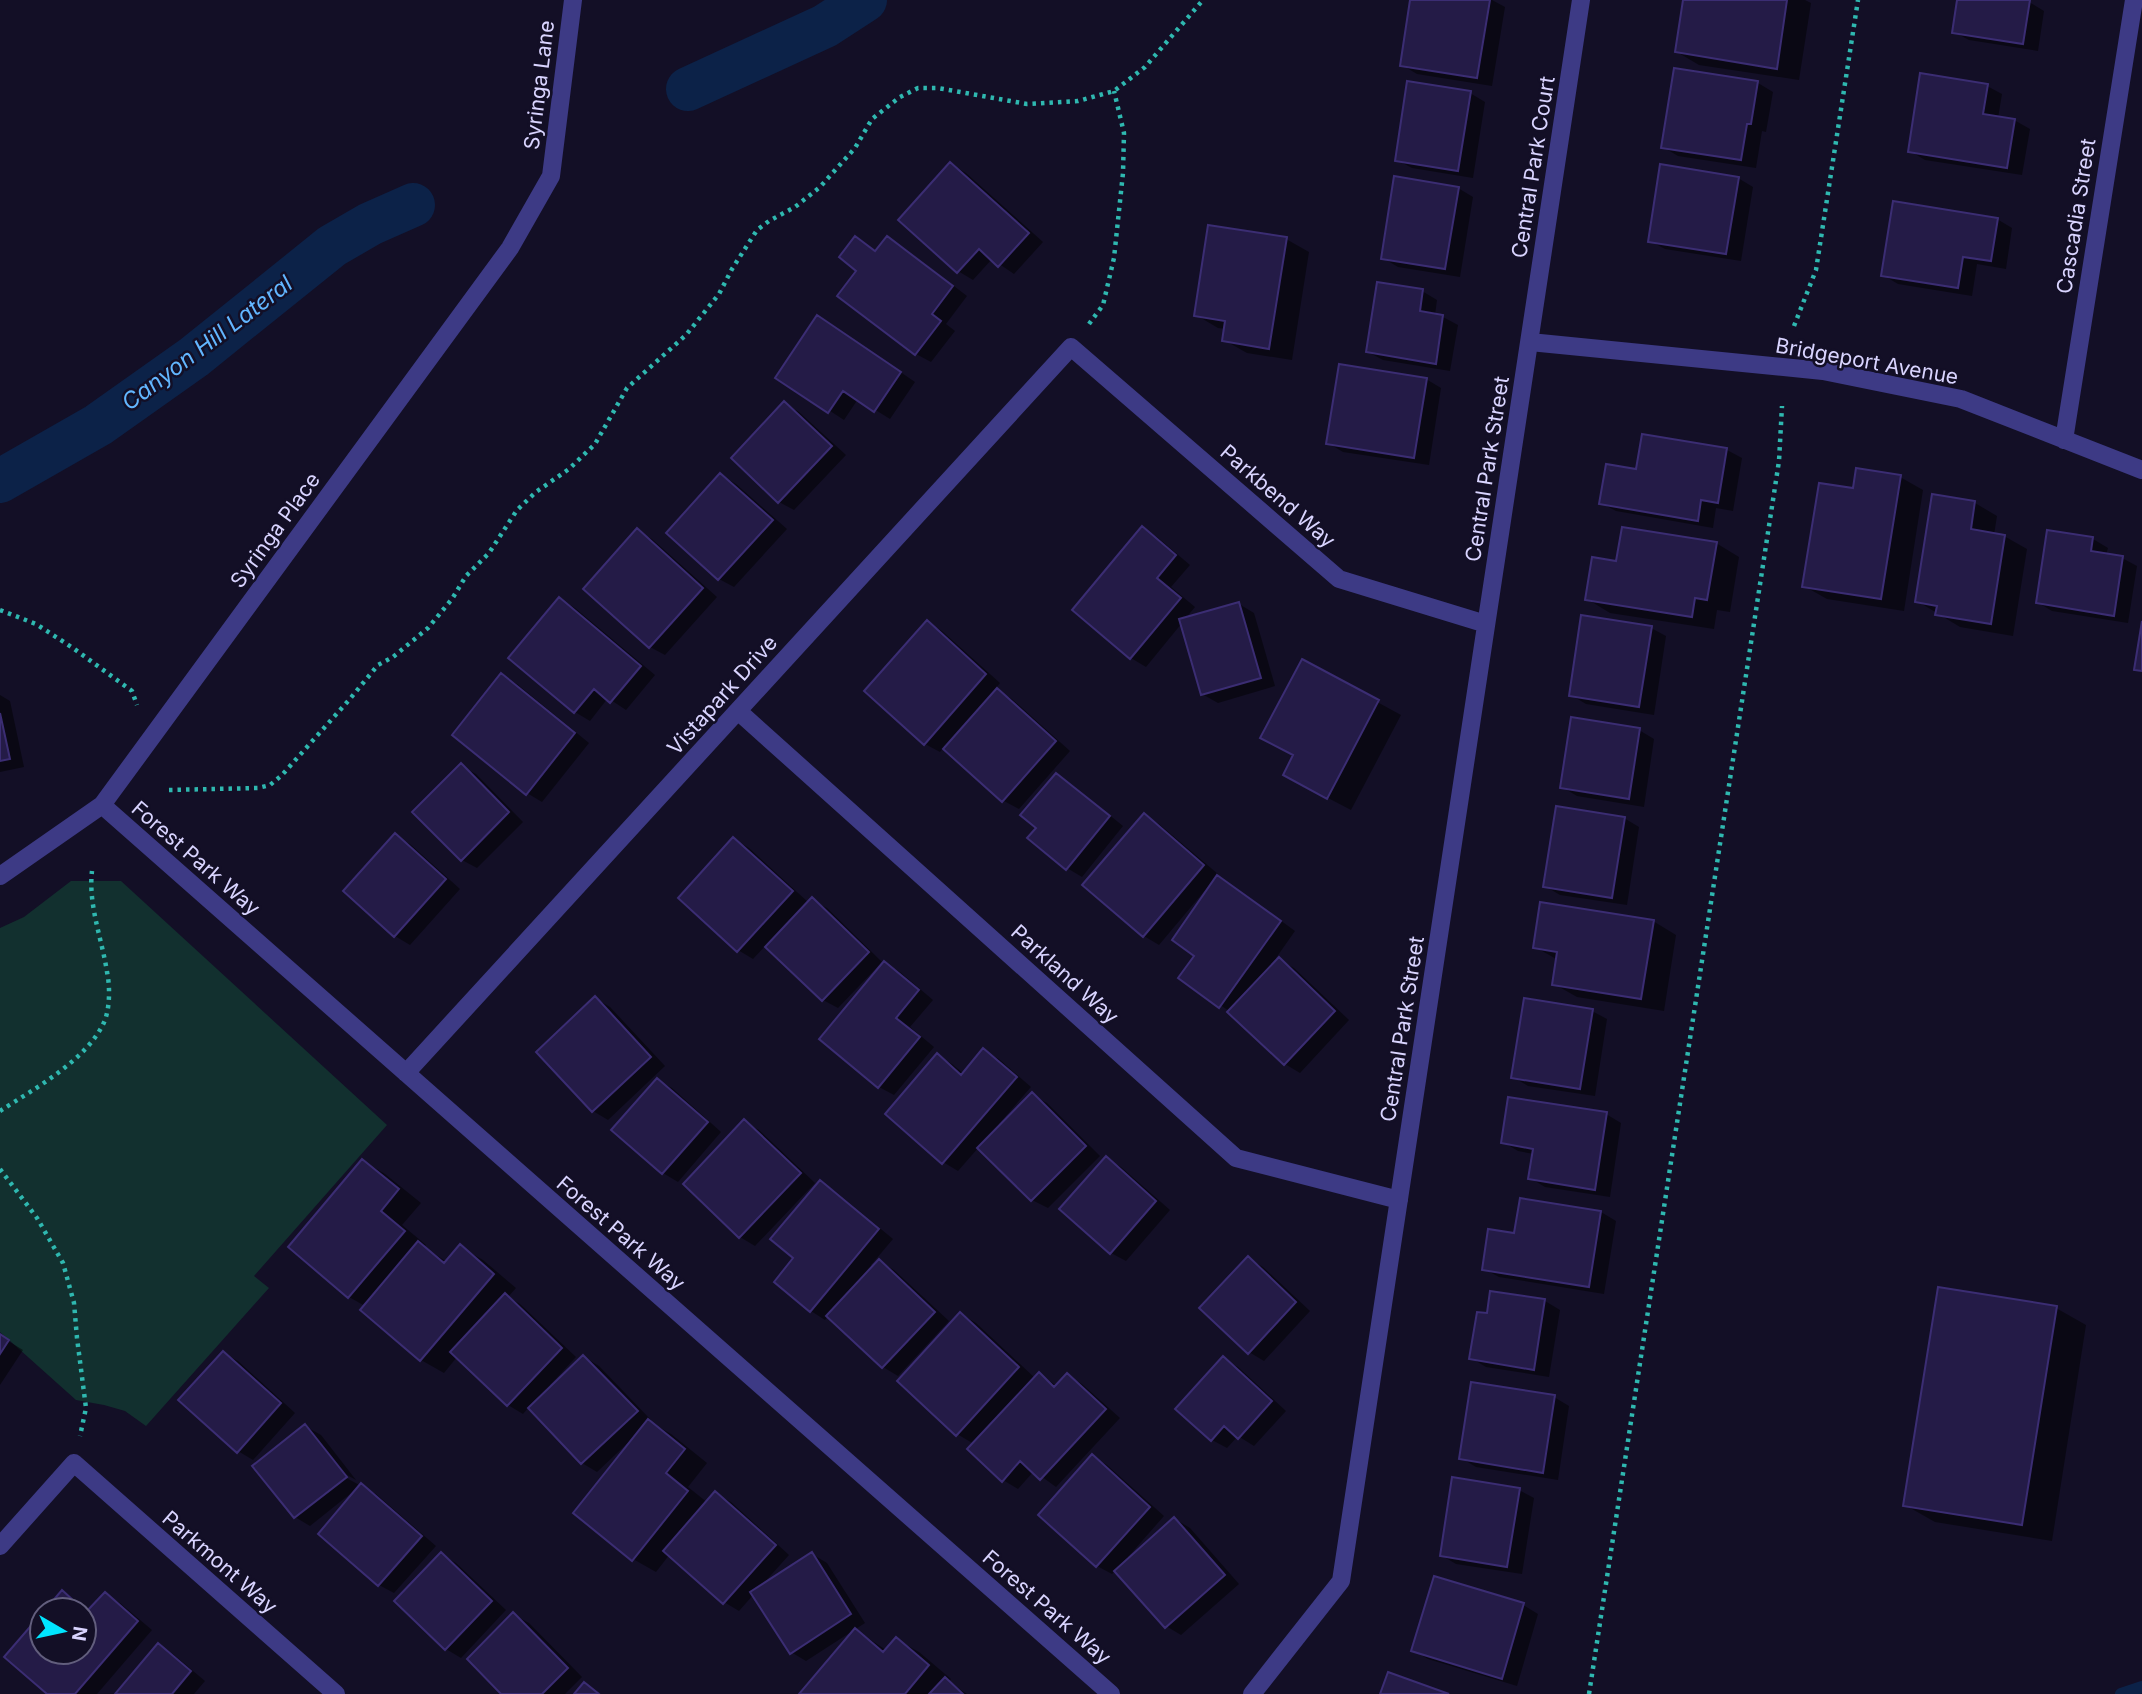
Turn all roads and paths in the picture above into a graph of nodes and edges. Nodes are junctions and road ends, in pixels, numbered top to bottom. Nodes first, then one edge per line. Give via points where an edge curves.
1 (573, 0) edge
2 (1203, 0) edge
3 (1581, 0) edge
4 (1858, 0) edge
5 (2134, 0) edge
6 (1114, 91) junction
7 (551, 176) joint
8 (1794, 326) dead end
9 (1530, 342) junction
10 (1071, 347) junction
11 (1782, 406) dead end
12 (2064, 440) junction
13 (2142, 470) edge
14 (0, 610) edge
15 (1486, 624) junction
16 (738, 711) junction
17 (150, 739) junction
18 (169, 790) dead end
19 (102, 805) junction
20 (92, 871) dead end
21 (0, 876) edge
22 (406, 1073) junction
23 (0, 1111) edge
24 (0, 1169) edge
25 (1399, 1200) junction
26 (74, 1463) junction
27 (0, 1546) edge
28 (336, 1694) edge
29 (1111, 1694) edge
30 (1252, 1694) edge
31 (1589, 1694) edge

1 - 7 street, Syringa Lane
2 - 6 path via 1145,67
3 - 9 street, Central Park Court
4 - 8 path via 1816,270
5 - 12 street, Cascadia Street
6 - 10 path via 1124,133 1114,258 1103,305
6 - 18 path via 1078,101 1027,104 939,88 918,88 900,97 872,119 855,148 820,187 757,230 719,294 686,335 626,388 595,443 516,510 489,553 428,628 378,665 282,775 258,788
7 - 17 street, Syringa Place via 510,248
9 - 12 street, Bridgeport Avenue via 1823,372 1961,400
9 - 15 street, Central Park Street
10 - 15 street, Parkbend Way via 1339,579
10 - 16 street, Vistapark Drive
11 - 31 path via 1779,461
12 - 13 street, Bridgeport Avenue
14 - 17 path via 36,624 132,691
15 - 25 street, Central Park Street
16 - 22 street, Vistapark Drive
16 - 25 street, Parkland Way via 1236,1158
17 - 19 street, Syringa Place
19 - 21 street, Syringa Place
19 - 22 street, Forest Park Way
20 - 23 path via 97,929 108,972 105,1019 70,1063
22 - 29 street, Forest Park Way
24 - 26 path via 63,1263 75,1303 86,1408
25 - 30 street, Central Park Street via 1341,1581
26 - 27 street
26 - 28 street, Parkmont Way

